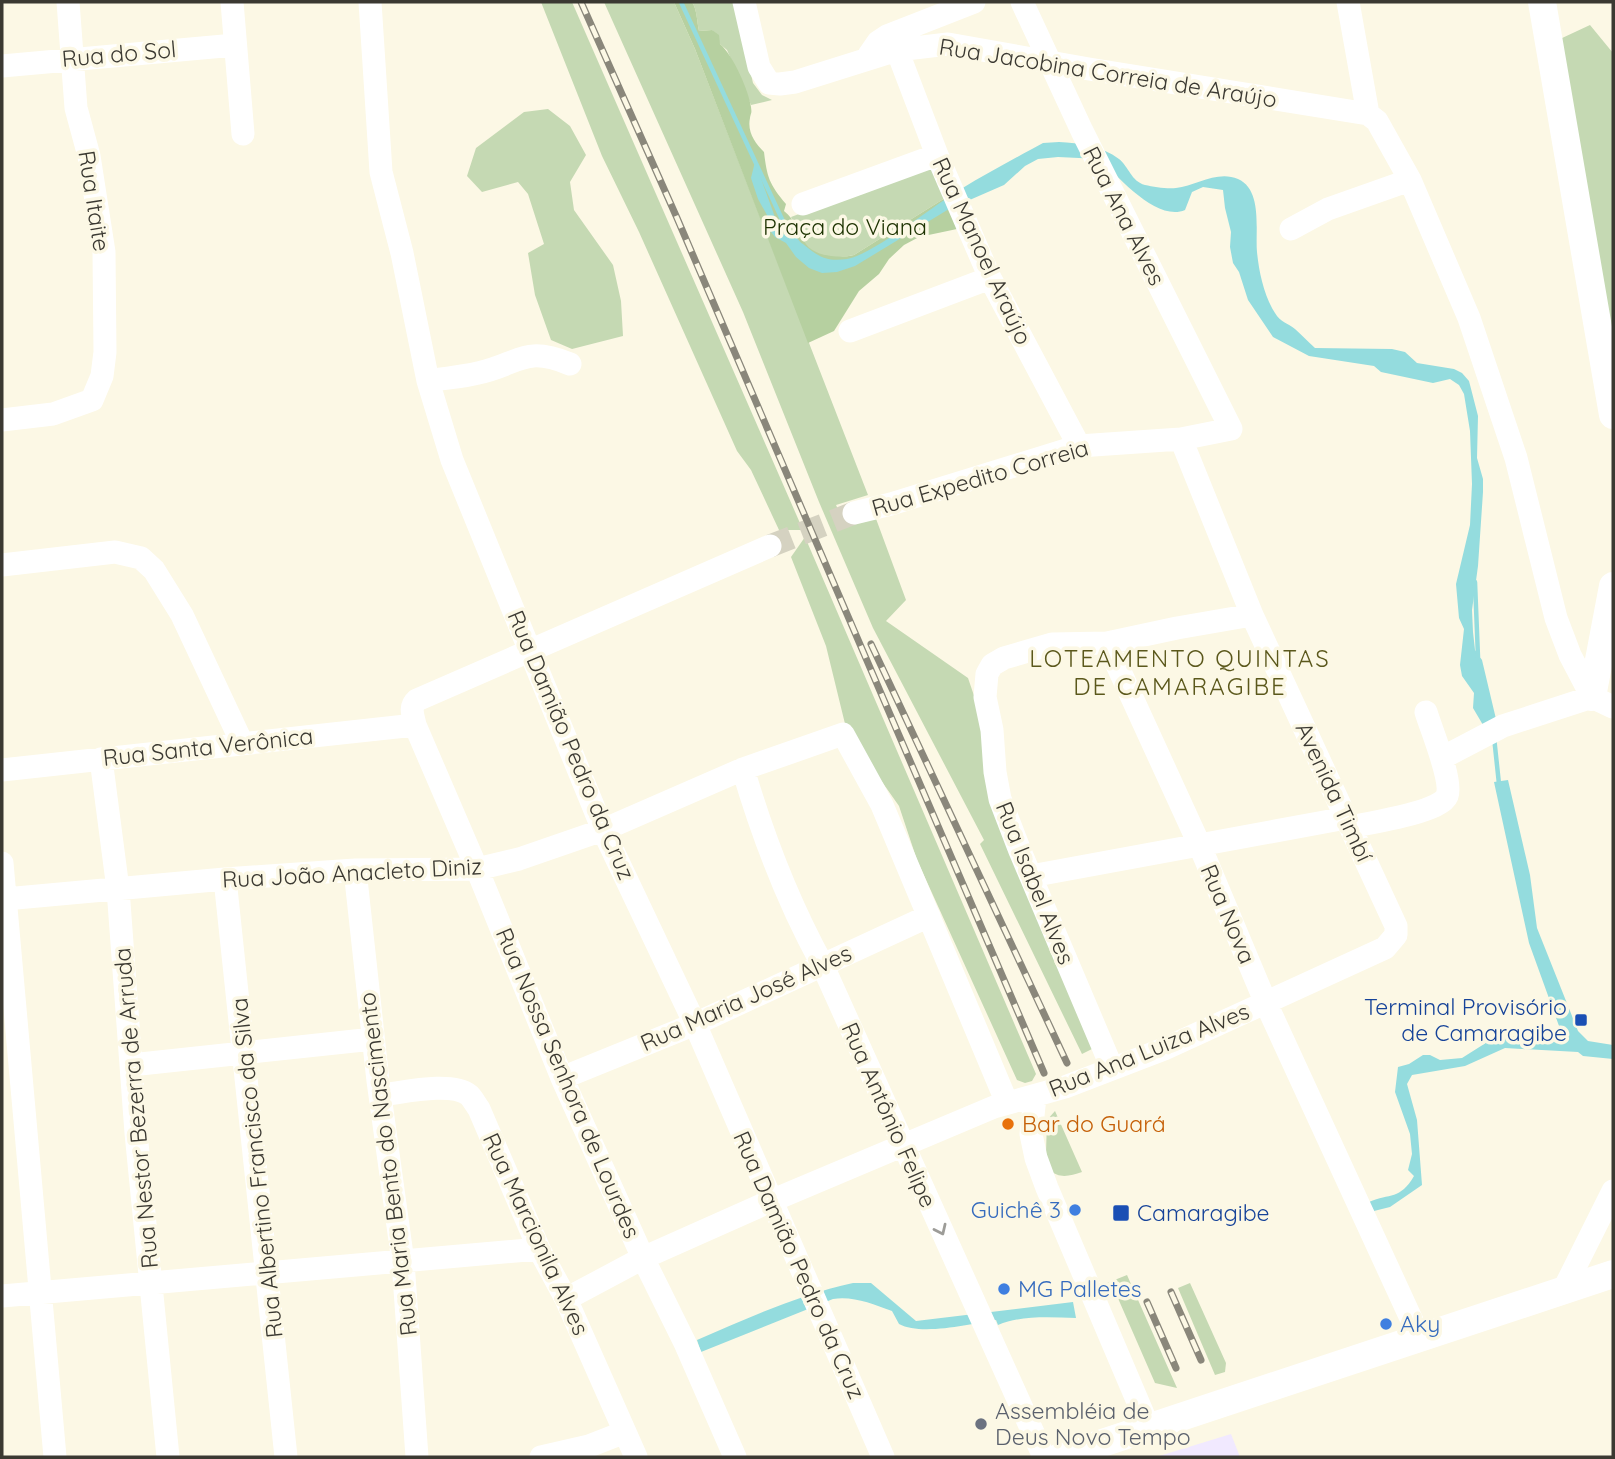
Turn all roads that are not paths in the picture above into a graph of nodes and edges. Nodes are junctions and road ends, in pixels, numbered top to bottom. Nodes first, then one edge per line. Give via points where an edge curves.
1 (68, 2) edge
2 (232, 2) edge
3 (370, 2) edge
4 (744, 2) edge
5 (974, 2) edge
6 (1022, 2) edge
7 (1348, 2) edge
8 (1542, 2) edge
9 (236, 45) junction
10 (897, 50) junction
11 (73, 58) junction
12 (867, 58) junction
13 (1049, 61) junction
14 (2, 66) edge
15 (1368, 114) junction
16 (243, 134) dead end
17 (937, 155) junction
18 (1410, 180) junction
19 (803, 204) dead end
20 (1291, 229) dead end
21 (990, 278) junction
22 (850, 331) dead end
23 (570, 364) dead end
24 (428, 381) junction
25 (1613, 415) edge
26 (2, 420) edge
27 (1231, 429) joint
28 (1181, 439) junction
29 (1079, 446) junction
30 (854, 513) tunnel mouth
31 (770, 546) tunnel mouth
32 (2, 565) edge
33 (1613, 586) edge
34 (1252, 615) junction
35 (1107, 643) junction
36 (531, 649) junction
37 (1603, 702) edge
38 (1426, 712) dead end
39 (414, 715) junction
40 (242, 743) junction
41 (1442, 758) junction
42 (101, 759) junction
43 (743, 769) junction
44 (2, 770) edge
45 (1348, 822) junction
46 (603, 830) junction
47 (1200, 846) junction
48 (2, 863) edge
49 (477, 869) junction
50 (355, 870) junction
51 (1031, 876) junction
52 (225, 879) junction
53 (118, 890) junction
54 (5, 900) junction
55 (929, 916) junction
56 (1385, 948) joint
57 (822, 964) junction
58 (1265, 1001) junction
59 (695, 1024) junction
60 (373, 1039) junction
61 (245, 1052) junction
62 (131, 1065) junction
63 (1112, 1068) junction
64 (562, 1078) junction
65 (380, 1095) junction
66 (1035, 1097) junction
67 (1007, 1103) junction
68 (903, 1145) junction
69 (1613, 1191) edge
70 (771, 1201) junction
71 (539, 1249) junction
72 (643, 1258) junction
73 (402, 1262) junction
74 (268, 1273) junction
75 (1613, 1274) edge
76 (151, 1283) junction
77 (1563, 1291) junction
78 (39, 1292) junction
79 (2, 1296) edge
80 (566, 1299) junction
81 (1420, 1338) junction
82 (1149, 1428) junction
83 (625, 1432) junction
84 (55, 1457) edge
85 (168, 1457) edge
86 (286, 1457) edge
87 (417, 1457) edge
88 (541, 1457) edge
89 (636, 1457) edge
90 (735, 1457) edge
91 (883, 1457) edge
92 (1044, 1457) edge
93 (1060, 1457) edge

1 - 11 street, Rua Itaite
2 - 9 street
3 - 24 street, Rua Damião Pedro da Cruz via 381,172
4 - 12 street, Rua Jacobina Correia de Araújo via 759,67 769,83 795,82
5 - 12 street via 887,36
6 - 13 street, Rua Ana Alves
7 - 15 street
8 - 25 main road
9 - 11 street, Rua do Sol
9 - 16 street
10 - 12 street, Rua Jacobina Correia de Araújo
10 - 13 street, Rua Jacobina Correia de Araújo via 948,44
10 - 17 street, Rua Manoel Araújo
11 - 14 street, Rua do Sol
11 - 26 street, Rua Itaite via 76,108 89,156 104,252 102,376 92,400 53,414
13 - 15 street, Rua Jacobina Correia de Araújo
13 - 27 street, Rua Ana Alves
15 - 18 street via 1377,121
17 - 19 street
17 - 21 street, Rua Manoel Araújo
18 - 20 street via 1328,208
18 - 37 street via 1493,384 1556,618 1570,655
21 - 22 street
21 - 29 street, Rua Manoel Araújo
23 - 24 street via 539,355 520,357 480,373
24 - 36 street, Rua Damião Pedro da Cruz via 452,460
27 - 28 street, Rua Expedito Correia
28 - 29 street, Rua Expedito Correia
28 - 34 street, Avenida Timbí
29 - 30 street, Rua Expedito Correia
31 - 36 street
32 - 40 street via 116,552 141,558 154,570 182,615
33 - 37 main road
34 - 35 street, Rua Isabel Alves
34 - 45 street, Avenida Timbí
35 - 47 street, Rua Nova
35 - 51 street, Rua Isabel Alves via 1052,644 1025,651 992,665 988,674 985,697 1000,799
36 - 39 street via 417,700
36 - 46 street, Rua Damião Pedro da Cruz
37 - 41 street via 1493,730
38 - 41 street
39 - 40 street, Rua Santa Verônica
39 - 49 street, Rua Nossa Senhora de Lourdes
40 - 42 street, Rua Santa Verônica
41 - 45 street via 1449,788 1447,799 1438,806
42 - 44 street, Rua Santa Verônica
42 - 53 street, Rua Nestor Bezerra de Arruda
43 - 46 street, Rua João Anacleto Diniz
43 - 55 street, Rua João Anacleto Diniz via 843,734 883,805
43 - 57 street, Rua Antônio Felipe via 778,873
45 - 47 street
45 - 56 street, Avenida Timbí via 1396,926
46 - 49 street, Rua João Anacleto Diniz
46 - 59 street, Rua Damião Pedro da Cruz
47 - 51 street
47 - 58 street, Rua Nova
48 - 54 street
49 - 50 street, Rua João Anacleto Diniz
49 - 64 street, Rua Nossa Senhora de Lourdes
50 - 52 street, Rua João Anacleto Diniz
50 - 60 street, Rua Maria Bento do Nascimento
51 - 63 street, Rua Isabel Alves
52 - 53 street, Rua João Anacleto Diniz
52 - 61 street, Rua Albertino Francisco da Silva
53 - 54 street, Rua João Anacleto Diniz
53 - 62 street, Rua Nestor Bezerra de Arruda
54 - 78 street
55 - 57 street, Rua Maria José Alves
55 - 67 street
56 - 58 street, Rua Ana Luiza Alves
57 - 59 street, Rua Maria José Alves
57 - 68 street, Rua Antônio Felipe
58 - 63 street, Rua Ana Luiza Alves
58 - 81 street, Rua Nova
59 - 64 street, Rua Maria José Alves
59 - 70 street, Rua Damião Pedro da Cruz
60 - 61 street
60 - 65 street, Rua Maria Bento do Nascimento
61 - 62 street
61 - 74 street, Rua Albertino Francisco da Silva
62 - 76 street, Rua Nestor Bezerra de Arruda
63 - 66 street, Rua Ana Luiza Alves
64 - 72 street, Rua Nossa Senhora de Lourdes
65 - 71 street, Rua Marcionila Alves via 435,1088 468,1095 479,1109
65 - 73 street, Rua Maria Bento do Nascimento
66 - 67 street, Rua Ana Luiza Alves
66 - 82 street via 1031,1134 1036,1158
67 - 68 street, Rua Ana Luiza Alves
68 - 70 street, Rua Ana Luiza Alves
68 -> 92 street, Rua Antônio Felipe
69 - 77 street
70 - 72 street, Rua Ana Luiza Alves
70 - 91 street, Rua Damião Pedro da Cruz
71 - 73 street
71 - 80 street, Rua Marcionila Alves
72 - 80 street, Rua Ana Luiza Alves
72 - 90 street, Rua Nossa Senhora de Lourdes
73 - 74 street
73 - 87 street, Rua Maria Bento do Nascimento
74 - 76 street
74 - 86 street, Rua Albertino Francisco da Silva
75 - 77 main road
76 - 78 street
76 - 85 street, Rua Nestor Bezerra de Arruda
77 - 81 main road
78 - 79 street
78 - 84 street
80 - 83 street, Rua Marcionila Alves
81 - 82 main road
82 - 93 main road
83 - 88 street
83 - 89 street, Rua Marcionila Alves

